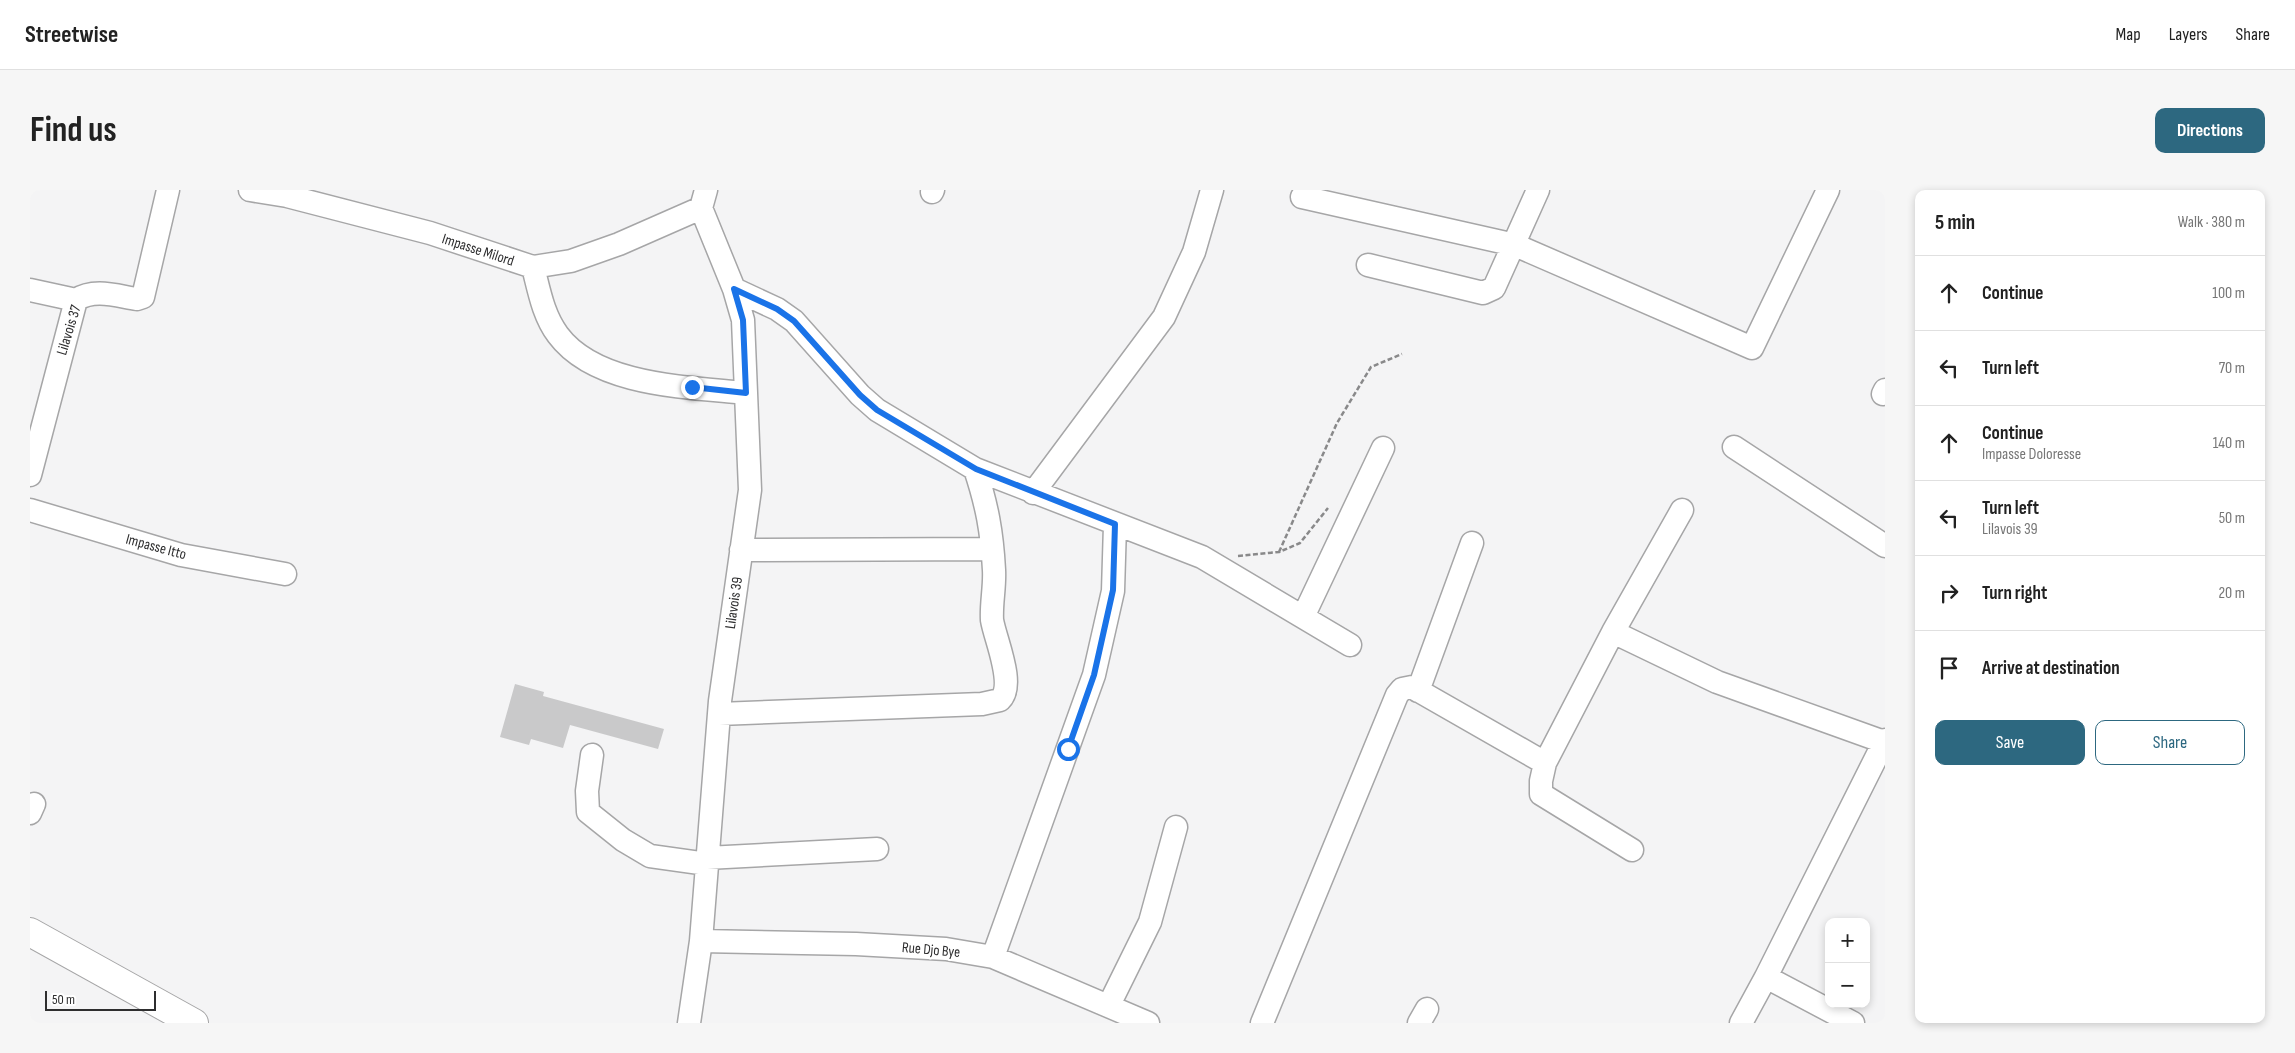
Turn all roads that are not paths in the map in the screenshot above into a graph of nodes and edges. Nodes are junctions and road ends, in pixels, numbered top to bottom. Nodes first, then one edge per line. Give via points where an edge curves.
1 (168, 190) edge
2 (250, 190) edge
3 (1212, 190) edge
4 (1538, 190) edge
5 (1828, 190) edge
6 (1302, 197) dead end
7 (322, 198) edge
8 (703, 199) edge
9 (1515, 245) junction
10 (1368, 265) dead end
11 (533, 267) junction
12 (734, 289) junction
13 (30, 290) edge
14 (76, 300) junction
15 (746, 393) junction
16 (1734, 447) dead end
17 (1384, 448) dead end
18 (976, 469) junction
19 (30, 475) edge
20 (1033, 493) junction
21 (30, 510) edge
22 (1682, 510) dead end
23 (1115, 524) junction
24 (1472, 543) dead end
25 (1885, 546) edge
26 (992, 549) junction
27 (741, 550) junction
28 (285, 574) dead end
29 (1303, 618) junction
30 (1613, 632) junction
31 (1350, 645) dead end
32 (1418, 691) junction
33 (719, 714) junction
34 (1884, 741) edge
35 (592, 755) dead end
36 (1545, 763) junction
37 (1176, 827) dead end
38 (877, 849) dead end
39 (1632, 850) dead end
40 (707, 861) junction
41 (30, 932) edge
42 (700, 941) junction
43 (993, 958) junction
44 (1766, 977) junction
45 (1109, 1005) junction
46 (194, 1023) edge
47 (689, 1023) edge
48 (1148, 1023) edge
49 (1262, 1023) edge
50 (1741, 1023) edge
51 (1853, 1023) edge

1 - 14 street, Lilavois 37 via 143,297 137,300 96,293 84,294
2 - 7 street, Impasse Milord
3 - 20 street via 1194,252 1164,317
4 - 9 street
5 - 9 street via 1752,348
6 - 9 street
7 - 11 street, Impasse Milord
8 - 11 street, Impasse Milord via 619,244 579,258
8 - 12 street, Lilavois 39
9 - 10 street via 1494,288 1483,293
11 - 15 street via 541,301 557,334 571,350 589,362 620,375 657,383
12 - 15 street, Lilavois 39 via 743,320
12 - 18 street via 777,309 794,321 877,410
13 - 14 street
14 - 19 street, Lilavois 37
15 - 27 street, Lilavois 39 via 750,490
16 - 25 street
17 - 29 street
18 - 20 street
18 - 26 street via 990,520
20 - 23 street
21 - 28 street, Impasse Itto via 181,555
22 - 30 street
23 - 29 street via 1202,557
23 - 43 street via 1113,590 1094,675
24 - 32 street
26 - 27 street
26 - 33 street via 992,619 1006,680 1006,693 1000,700 982,704
27 - 33 street, Lilavois 39
29 - 31 street
30 - 34 street via 1717,682
30 - 36 street
32 - 36 street
32 - 49 street via 1408,687 1397,694
33 - 40 street, Lilavois 39
34 - 44 street
35 - 40 street via 588,812 623,840 650,856
36 - 39 street via 1541,794
37 - 45 street via 1150,922
38 - 40 street
40 - 42 street, Lilavois 39
41 - 46 main road
42 - 43 street, Rue Djo Bye via 946,949
42 - 47 street, Lilavois 39
43 - 45 street, Rue Djo Bye
44 - 50 street
44 - 51 street
45 - 48 street, Rue Djo Bye

